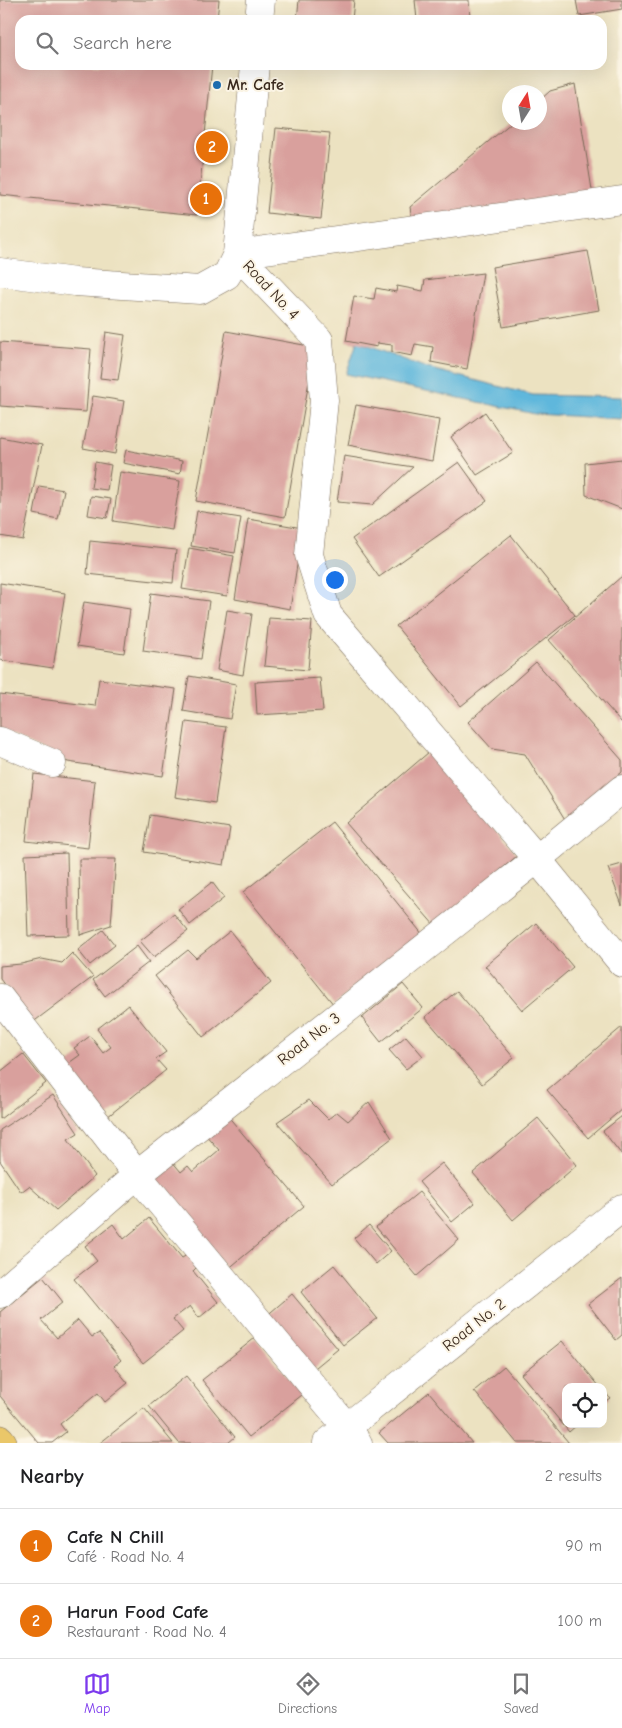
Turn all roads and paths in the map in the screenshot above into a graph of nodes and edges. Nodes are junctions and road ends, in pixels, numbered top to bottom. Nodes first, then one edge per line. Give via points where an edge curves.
1 (261, 0) edge
2 (260, 15) edge
3 (255, 70) edge
4 (622, 200) edge
5 (237, 254) junction
6 (0, 272) edge
7 (0, 741) edge
8 (52, 763) dead end
9 (622, 789) edge
10 (537, 859) junction
11 (622, 963) edge
12 (0, 998) edge
13 (137, 1175) junction
14 (622, 1208) edge
15 (0, 1294) edge
16 (344, 1437) edge
17 (0, 1439) edge
18 (3, 1443) edge

1 - 2 street
3 - 5 street
4 - 5 street, Road No. 4
5 - 6 street via 227,275 200,290 75,282
5 - 10 street, Road No. 4 via 319,340 324,400 309,555 328,616
7 - 8 street
9 - 10 street, Road No. 3
10 - 11 street
10 - 13 street, Road No. 3
12 - 13 street
13 - 15 street, Road No. 3
13 - 16 street
14 - 16 street, Road No. 2
17 - 18 main road

